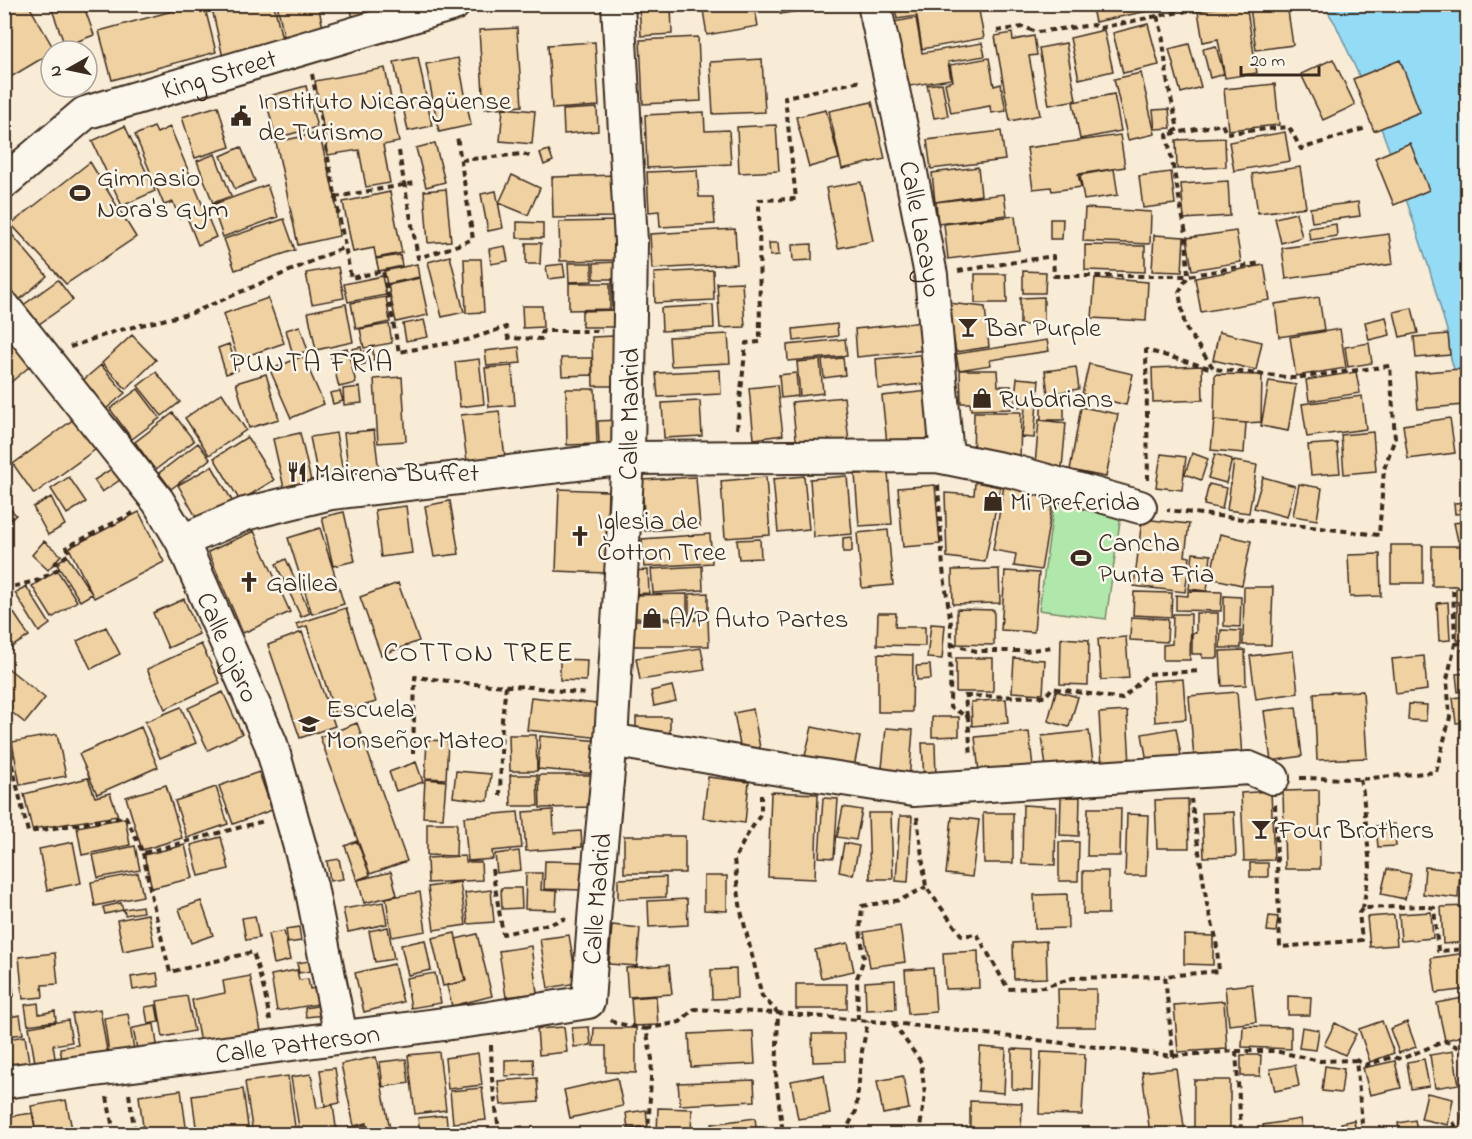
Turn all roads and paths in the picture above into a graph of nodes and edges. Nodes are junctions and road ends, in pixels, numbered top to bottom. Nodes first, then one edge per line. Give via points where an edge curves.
1 (453, 4) edge
2 (618, 4) edge
3 (874, 4) edge
4 (1227, 4) edge
5 (1157, 16) junction
6 (997, 31) dead end
7 (307, 48) junction
8 (890, 75) junction
9 (1366, 128) dead end
10 (457, 135) dead end
11 (1167, 135) junction
12 (399, 152) dead end
13 (532, 157) dead end
14 (461, 160) junction
15 (4, 182) edge
16 (415, 183) dead end
17 (404, 185) junction
18 (335, 197) junction
19 (345, 248) junction
20 (1260, 263) dead end
21 (931, 275) junction
22 (1188, 276) junction
23 (4, 307) edge
24 (630, 331) junction
25 (46, 360) junction
26 (1214, 369) junction
27 (735, 457) junction
28 (942, 457) junction
29 (628, 458) junction
30 (158, 501) junction
31 (1144, 508) junction
32 (182, 541) junction
33 (1453, 585) dead end
34 (4, 589) edge
35 (1467, 642) edge
36 (951, 644) junction
37 (1455, 644) junction
38 (1052, 647) dead end
39 (1200, 671) dead end
40 (506, 686) junction
41 (614, 696) junction
42 (968, 717) junction
43 (611, 740) junction
44 (413, 754) dead end
45 (4, 762) edge
46 (761, 766) junction
47 (1186, 772) junction
48 (1273, 778) junction
49 (1360, 779) junction
50 (974, 785) junction
51 (913, 790) junction
52 (500, 796) dead end
53 (291, 814) junction
54 (143, 853) junction
55 (492, 869) dead end
56 (926, 887) junction
57 (595, 907) junction
58 (1364, 908) junction
59 (1467, 949) edge
60 (1165, 976) junction
61 (588, 1002) junction
62 (778, 1013) junction
63 (489, 1017) junction
64 (858, 1020) junction
65 (868, 1021) junction
66 (893, 1023) junction
67 (646, 1029) junction
68 (340, 1037) junction
69 (275, 1046) junction
70 (1236, 1051) junction
71 (1467, 1052) edge
72 (1173, 1056) junction
73 (1356, 1060) junction
74 (114, 1068) junction
75 (4, 1083) edge
76 (1453, 1122) dead end
77 (1241, 1130) dead end
78 (114, 1134) edge
79 (135, 1134) edge
80 (527, 1134) edge
81 (648, 1134) edge
82 (783, 1134) edge
83 (844, 1134) edge
84 (919, 1134) edge
85 (1363, 1134) edge
86 (1460, 1134) edge

1 - 7 street, King Street
2 - 24 street, Calle Madrid via 631,242
3 - 8 street, Calle Lacayo
4 - 5 path
5 - 6 path via 1100,28 1093,25 1037,32 1023,27
5 - 11 path via 1178,129
7 - 15 street, King Street via 85,113
7 - 18 path
8 - 21 street, Calle Lacayo
8 - 27 path via 785,97 796,199 759,200 760,342 746,343
9 - 11 path via 1301,149 1289,127 1226,133 1222,124
10 - 14 path
11 - 22 path via 1186,234
12 - 17 path
13 - 14 path via 523,154
14 - 17 path via 473,239 418,258
16 - 17 path
17 - 18 path
18 - 19 path
19 - 24 path via 351,278 383,271 399,352 467,340 506,327 508,338 542,339 542,331
19 - 25 path via 192,313 116,331
20 - 22 path
21 - 22 path via 1053,256 1054,276
21 - 28 street, Calle Lacayo
22 - 26 path via 1179,292 1185,327
23 - 25 street, Calle Ojaro
24 - 29 street, Calle Madrid
25 - 30 street, Calle Ojaro
26 - 31 path via 1146,351
26 - 31 path via 1294,378 1390,366 1395,438 1384,469 1379,535
27 - 28 street
27 - 29 street
28 - 31 street via 1016,472
28 - 36 path via 943,568
29 - 32 street via 331,493 245,514
29 - 41 street, Calle Madrid
30 - 32 street, Calle Ojaro
30 - 34 path via 67,547 70,553 55,564 58,569 39,580
32 - 53 street, Calle Ojaro via 271,744
33 - 37 path
35 - 37 path
36 - 38 path via 976,651
36 - 42 path via 950,707
37 - 49 path via 1448,680 1450,717 1436,772
39 - 42 path via 1148,674 1122,699 1052,688 1045,697 965,696
40 - 41 path
40 - 44 path via 415,676
40 - 52 path
41 - 43 street, Calle Madrid
42 - 50 path
43 - 46 street
43 - 57 street, Calle Madrid
45 - 54 path via 11,760 28,832 126,817
46 - 51 street
46 - 62 path via 762,814 734,860 741,911 762,996
47 - 48 street via 1249,768
47 - 50 street
47 - 60 path via 1219,971
48 - 49 path
48 - 58 path via 1280,947 1362,940 1359,913
49 - 58 path via 1370,867
50 - 51 street
51 - 56 path
53 - 54 path
53 - 68 street, Calle Ojaro via 311,886
54 - 69 path via 170,972 253,952
55 - 57 path via 503,934 553,923
56 - 60 path via 962,936 977,934 1008,989 1044,987 1073,978
56 - 64 path via 900,900 862,906 864,959 857,978
57 - 61 street, Calle Madrid
58 - 59 path via 1434,908 1438,951
60 - 72 path
61 - 63 street, Calle Patterson
61 - 67 path via 615,1023
62 - 64 path
62 - 67 path via 694,1009 681,1022
62 - 82 path via 776,1080
63 - 68 street, Calle Patterson
63 - 80 path via 499,1131 526,1127
64 - 65 path
65 - 66 path
65 - 83 path via 856,1111
66 - 72 path
66 - 84 path via 921,1062 925,1095
67 - 81 path via 651,1059
68 - 69 street, Calle Patterson
69 - 74 street, Calle Patterson
70 - 72 path
70 - 73 path via 1275,1051 1320,1062
70 - 77 path
71 - 73 path via 1445,1041 1401,1059 1393,1057 1365,1065
73 - 85 path
74 - 75 street, Calle Patterson
74 - 78 path
74 - 79 path
76 - 86 path

